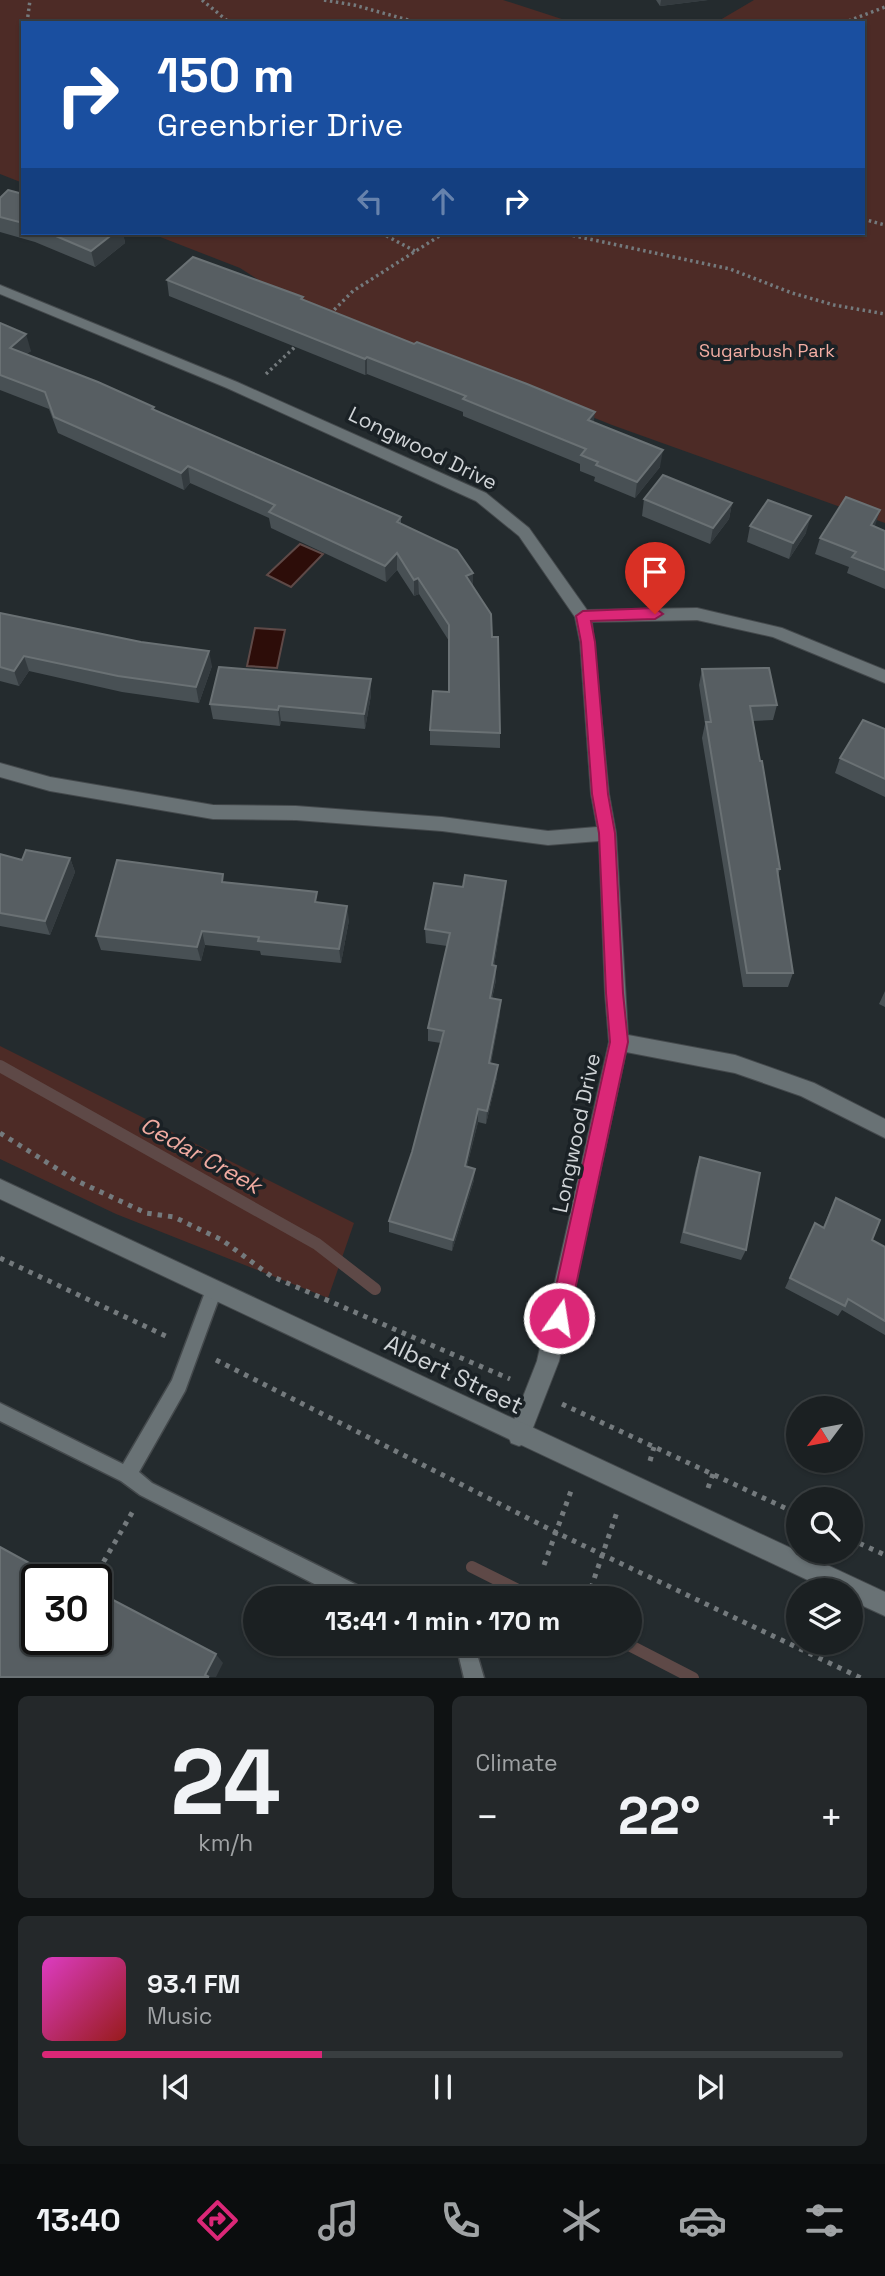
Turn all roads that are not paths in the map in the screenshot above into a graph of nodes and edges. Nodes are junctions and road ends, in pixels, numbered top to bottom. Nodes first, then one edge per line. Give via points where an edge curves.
1 (0, 289) edge
2 (583, 616) junction
3 (885, 677) edge
4 (0, 770) edge
5 (607, 833) junction
6 (619, 1042) junction
7 (885, 1129) edge
8 (0, 1189) edge
9 (214, 1290) junction
10 (0, 1412) edge
11 (519, 1435) junction
12 (127, 1475) junction
13 (338, 1586) edge
14 (885, 1604) edge
15 (468, 1656) edge
16 (474, 1678) edge

1 - 2 street, Longwood Drive via 481,497 524,531
2 - 3 street via 697,614 776,632
2 - 5 street, Longwood Drive
4 - 5 street via 213,812 442,824 548,838
5 - 6 street, Longwood Drive
6 - 7 street via 735,1064 807,1089
6 - 11 street, Longwood Drive via 551,1348
8 - 9 street, Albert Street
9 - 11 street, Albert Street
9 - 12 lane via 179,1385
10 - 12 lane
11 - 14 street, Albert Street
12 - 13 lane via 146,1489
15 - 16 lane

